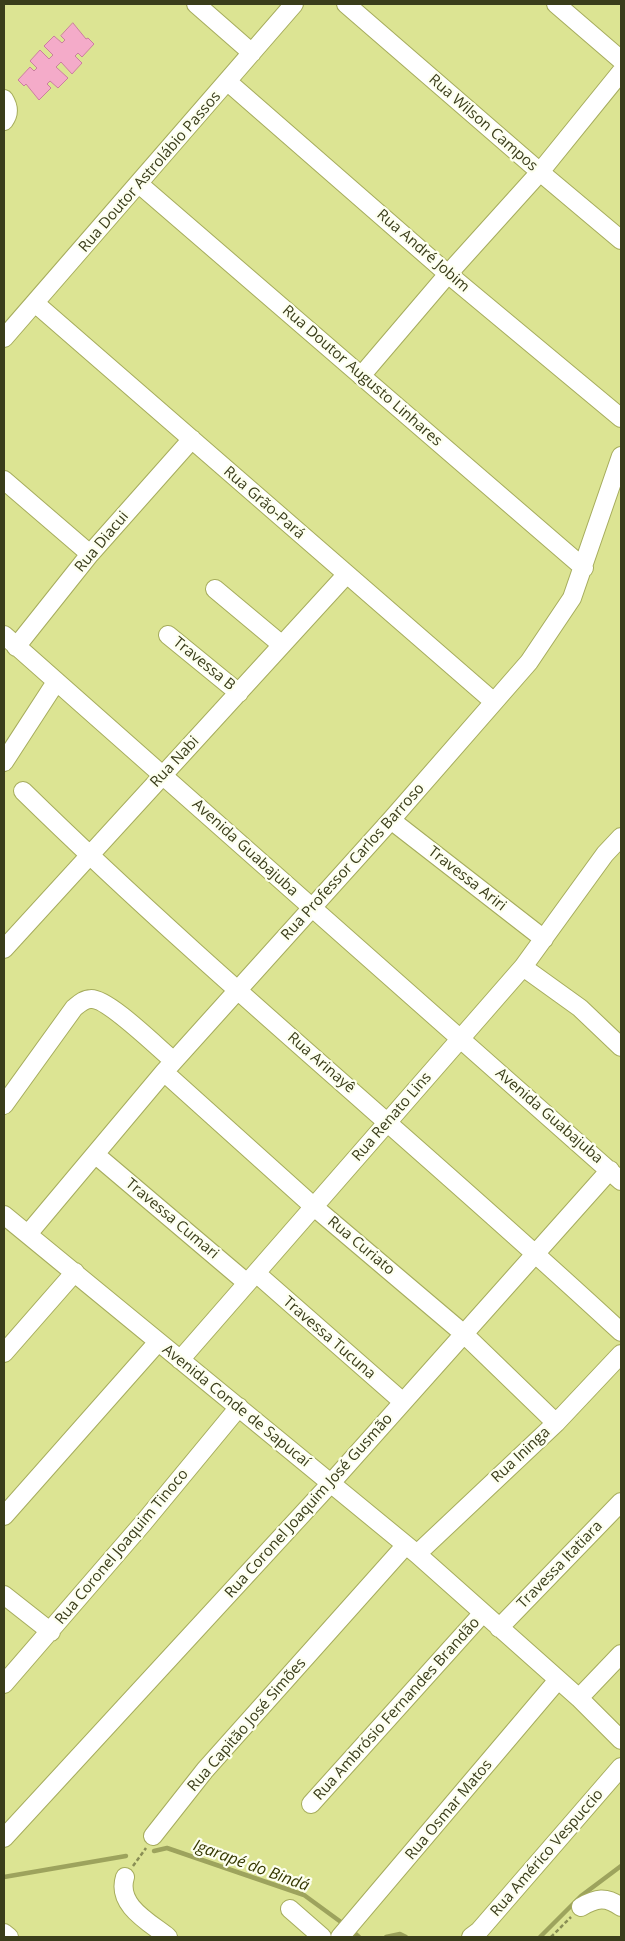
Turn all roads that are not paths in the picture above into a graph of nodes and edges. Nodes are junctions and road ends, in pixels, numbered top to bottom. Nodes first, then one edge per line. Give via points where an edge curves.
1 (196, 4) edge
2 (294, 4) edge
3 (346, 4) edge
4 (556, 4) edge
5 (252, 53) junction
6 (621, 60) edge
7 (621, 72) edge
8 (228, 82) junction
9 (4, 99) edge
10 (4, 121) edge
11 (540, 172) junction
12 (139, 184) junction
13 (621, 240) edge
14 (448, 274) junction
15 (36, 303) junction
16 (4, 338) edge
17 (361, 376) junction
18 (621, 418) edge
19 (192, 439) junction
20 (621, 456) edge
21 (4, 480) edge
22 (90, 554) junction
23 (584, 568) junction
24 (346, 575) junction
25 (215, 589) dead end
26 (168, 635) dead end
27 (10, 641) edge
28 (282, 645) junction
29 (56, 682) junction
30 (240, 693) junction
31 (494, 702) junction
32 (4, 762) edge
33 (163, 775) junction
34 (23, 791) dead end
35 (391, 820) junction
36 (621, 838) edge
37 (89, 856) junction
38 (312, 907) junction
39 (544, 939) junction
40 (4, 949) edge
41 (523, 968) junction
42 (238, 992) junction
43 (460, 1038) junction
44 (621, 1048) edge
45 (169, 1066) junction
46 (4, 1105) edge
47 (389, 1121) junction
48 (96, 1155) junction
49 (616, 1175) edge
50 (313, 1206) junction
51 (4, 1215) edge
52 (28, 1234) junction
53 (538, 1254) junction
54 (75, 1272) junction
55 (252, 1278) junction
56 (621, 1332) edge
57 (464, 1334) junction
58 (158, 1342) junction
59 (4, 1353) edge
60 (621, 1354) edge
61 (180, 1360) junction
62 (403, 1402) junction
63 (239, 1407) junction
64 (556, 1423) junction
65 (331, 1483) junction
66 (621, 1502) edge
67 (4, 1516) edge
68 (411, 1550) junction
69 (4, 1595) edge
70 (482, 1614) junction
71 (499, 1628) junction
72 (51, 1632) junction
73 (621, 1654) edge
74 (558, 1681) junction
75 (4, 1684) edge
76 (579, 1698) junction
77 (621, 1740) edge
78 (621, 1767) edge
79 (311, 1804) dead end
80 (154, 1836) road end
81 (4, 1838) edge
82 (125, 1878) road end
83 (581, 1907) road end
84 (621, 1907) edge
85 (290, 1909) dead end
86 (345, 1932) edge
87 (4, 1933) edge
88 (479, 1935) edge
89 (9, 1937) edge
90 (168, 1937) edge
91 (322, 1937) edge

1 - 5 street
2 - 5 street, Rua Doutor Astrolábio Passos
3 - 11 street, Rua Wilson Campos
4 - 6 street
5 - 8 street, Rua Doutor Astrolábio Passos
7 - 11 street
8 - 12 street, Rua Doutor Astrolábio Passos
8 - 14 street, Rua André Jobim
9 - 10 street via 8,105
11 - 13 street, Rua Wilson Campos
11 - 14 street
12 - 15 street, Rua Doutor Astrolábio Passos
12 - 17 street, Rua Doutor Augusto Linhares
14 - 17 street
14 - 18 street, Rua André Jobim
15 - 16 street, Rua Doutor Astrolábio Passos
15 - 19 street, Rua Grão-Pará
17 - 23 street, Rua Doutor Augusto Linhares
19 - 22 street, Rua Diacui
19 - 24 street, Rua Grão-Pará
20 - 23 street, Rua Professor Carlos Barroso
21 - 22 street
22 - 27 street, Rua Diacui
23 - 31 street, Rua Professor Carlos Barroso via 572,598 553,629
24 - 28 street, Rua Nabi
24 - 31 street, Rua Grão-Pará
25 - 28 street
26 - 30 street, Travessa B
27 - 29 street, Avenida Guabajuba
28 - 30 street, Rua Nabi
29 - 32 street
29 - 33 street, Avenida Guabajuba
30 - 33 street, Rua Nabi
31 - 35 street, Rua Professor Carlos Barroso
33 - 37 street, Rua Nabi
33 - 38 street, Avenida Guabajuba
34 - 37 street, Rua Arinayê
35 - 38 street, Rua Professor Carlos Barroso
35 - 39 street, Travessa Ariri
36 - 39 street, Rua Renato Lins via 605,854
37 - 40 street, Rua Nabi
37 - 42 street, Rua Arinayê
38 - 42 street, Rua Professor Carlos Barroso
38 - 43 street, Avenida Guabajuba
39 - 41 street, Rua Renato Lins
41 - 43 street, Rua Renato Lins
41 - 44 street via 580,1008
42 - 45 street, Rua Professor Carlos Barroso
42 - 47 street, Rua Arinayê
43 - 47 street, Rua Renato Lins
43 - 49 street, Avenida Guabajuba
45 - 46 street, Rua Curiato via 112,1008 90,999 81,1002 64,1022
45 - 48 street, Rua Professor Carlos Barroso
45 - 50 street, Rua Curiato
47 - 50 street, Rua Renato Lins
47 - 53 street, Rua Arinayê
48 - 52 street, Rua Professor Carlos Barroso
48 - 55 street, Travessa Cumari
49 - 53 street, Rua Coronel Joaquim José Gusmão
50 - 55 street, Rua Renato Lins
50 - 57 street, Rua Curiato
51 - 52 street, Avenida Conde de Sapucaí
52 - 54 street, Avenida Conde de Sapucaí
53 - 56 street, Rua Arinayê
53 - 57 street, Rua Coronel Joaquim José Gusmão
54 - 58 street, Avenida Conde de Sapucaí
54 - 59 street
55 - 61 street, Rua Renato Lins
55 - 62 street, Travessa Tucuna
57 - 62 street, Rua Coronel Joaquim José Gusmão
57 - 64 street, Rua Curiato
58 - 61 street, Avenida Conde de Sapucaí
58 - 67 street
60 - 64 street, Rua Ininga
61 - 63 street, Avenida Conde de Sapucaí
62 - 65 street, Rua Coronel Joaquim José Gusmão
63 - 65 street, Avenida Conde de Sapucaí
63 - 72 street, Rua Coronel Joaquim Tinoco
64 - 68 street, Rua Ininga
65 - 68 street, Avenida Conde de Sapucaí
65 - 81 street, Rua Coronel Joaquim José Gusmão
66 - 71 street, Travessa Itatiara
68 - 70 street, Avenida Conde de Sapucaí
68 - 80 street, Rua Capitão José Simões via 205,1770
69 - 72 street
70 - 71 street, Avenida Conde de Sapucaí
70 - 79 street, Rua Ambrósio Fernandes Brandão
71 - 74 street, Avenida Conde de Sapucaí
72 - 75 street, Rua Coronel Joaquim Tinoco
73 - 76 street
74 - 76 street, Avenida Conde de Sapucaí
74 - 86 street, Rua Osmar Matos
76 - 77 street, Avenida Conde de Sapucaí
78 - 88 street, Rua Américo Vespuccio
82 - 90 street via 122,1889 128,1904
83 - 84 street via 604,1898
85 - 91 street
87 - 89 street

